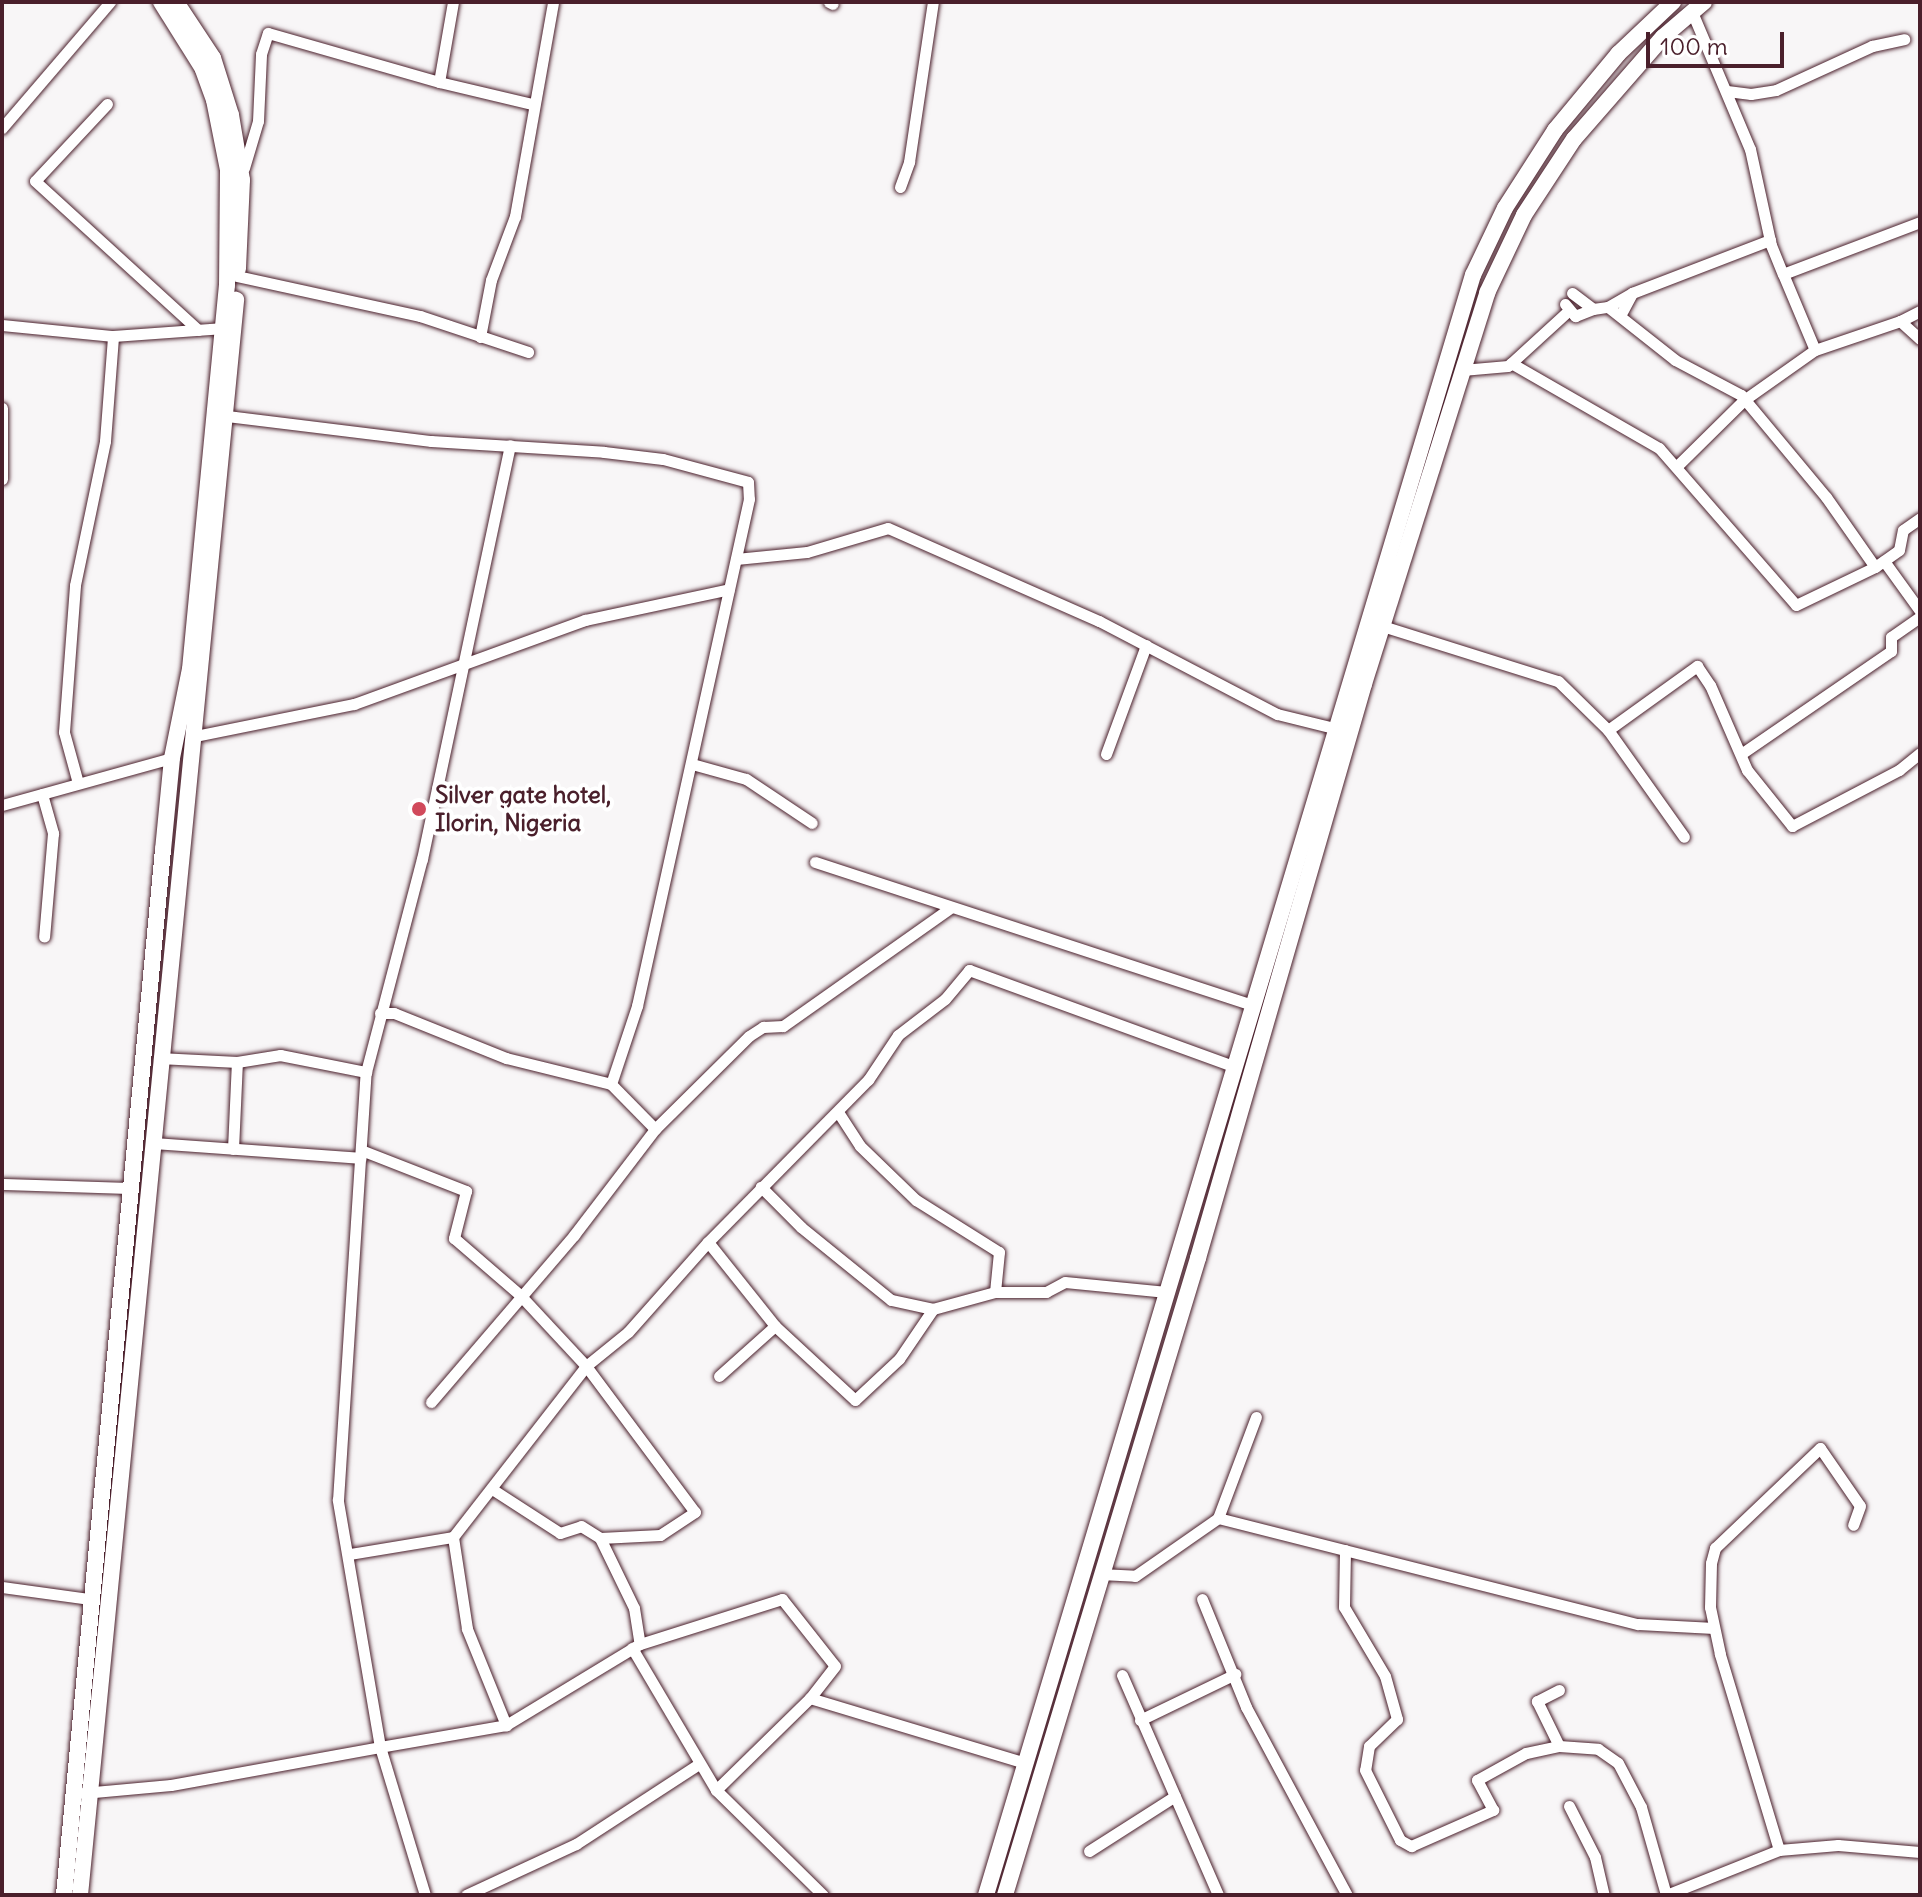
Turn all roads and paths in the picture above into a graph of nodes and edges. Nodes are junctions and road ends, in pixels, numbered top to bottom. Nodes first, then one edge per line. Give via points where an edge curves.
1 (110, 2) edge
2 (161, 2) edge
3 (176, 2) edge
4 (453, 2) edge
5 (553, 2) edge
6 (933, 2) edge
7 (1673, 2) edge
8 (1698, 7) edge
9 (1904, 39) dead end
10 (439, 82) junction
11 (1727, 91) junction
12 (107, 104) dead end
13 (532, 104) junction
14 (2, 128) edge
15 (242, 180) junction
16 (900, 187) dead end
17 (1920, 222) edge
18 (1770, 240) junction
19 (1783, 274) junction
20 (237, 276) junction
21 (1572, 293) dead end
22 (1593, 309) junction
23 (1616, 309) junction
24 (1920, 311) edge
25 (1900, 321) junction
26 (3, 328) edge
27 (224, 328) junction
28 (198, 330) junction
29 (113, 336) junction
30 (480, 337) junction
31 (1920, 339) edge
32 (1815, 350) junction
33 (528, 352) dead end
34 (1511, 363) junction
35 (1462, 370) junction
36 (1744, 400) junction
37 (2, 408) edge
38 (227, 416) junction
39 (510, 445) junction
40 (1677, 466) junction
41 (2, 479) edge
42 (1920, 518) edge
43 (736, 559) junction
44 (1880, 564) junction
45 (729, 589) junction
46 (1920, 614) edge
47 (1382, 626) junction
48 (1146, 645) junction
49 (465, 661) junction
50 (1334, 728) junction
51 (1608, 730) junction
52 (195, 736) junction
53 (1920, 753) edge
54 (1106, 754) dead end
55 (1741, 754) junction
56 (172, 758) junction
57 (692, 764) junction
58 (78, 783) junction
59 (42, 794) junction
60 (2, 805) edge
61 (812, 823) dead end
62 (1684, 837) dead end
63 (163, 850) junction
64 (181, 850) junction
65 (815, 862) dead end
66 (949, 909) junction
67 (44, 937) dead end
68 (387, 988) junction
69 (1253, 1005) junction
70 (380, 1013) junction
71 (394, 1013) junction
72 (159, 1058) junction
73 (237, 1062) junction
74 (1235, 1067) junction
75 (366, 1072) junction
76 (611, 1084) junction
77 (838, 1112) junction
78 (655, 1129) junction
79 (152, 1143) junction
80 (233, 1149) junction
81 (361, 1154) junction
82 (2, 1184) edge
83 (761, 1187) junction
84 (131, 1188) junction
85 (136, 1215) junction
86 (708, 1242) junction
87 (995, 1292) junction
88 (1167, 1292) junction
89 (520, 1295) junction
90 (933, 1309) junction
91 (775, 1326) junction
92 (586, 1366) junction
93 (121, 1373) junction
94 (719, 1376) dead end
95 (431, 1402) dead end
96 (1256, 1417) dead end
97 (492, 1489) junction
98 (1218, 1518) junction
99 (1853, 1525) dead end
100 (453, 1537) junction
101 (600, 1538) junction
102 (1345, 1550) junction
103 (350, 1554) junction
104 (1100, 1574) junction
105 (2, 1587) edge
106 (90, 1599) junction
107 (1202, 1599) dead end
108 (1714, 1628) junction
109 (636, 1646) junction
110 (1235, 1674) junction
111 (1122, 1675) dead end
112 (91, 1683) junction
113 (1559, 1690) dead end
114 (810, 1698) junction
115 (1140, 1720) junction
116 (506, 1725) junction
117 (1559, 1746) junction
118 (380, 1747) junction
119 (1025, 1763) junction
120 (697, 1765) junction
121 (716, 1790) junction
122 (81, 1793) junction
123 (1175, 1796) junction
124 (1569, 1806) dead end
125 (1779, 1850) junction
126 (1089, 1851) dead end
127 (1920, 1852) edge
128 (1345, 1894) edge
129 (64, 1895) edge
130 (80, 1895) edge
131 (425, 1895) edge
132 (466, 1895) edge
133 (823, 1895) edge
134 (986, 1895) edge
135 (1005, 1895) edge
136 (1218, 1895) edge
137 (1604, 1895) edge
138 (1666, 1895) edge

1 - 14 street
2 - 27 main road via 203,69 222,137 229,201
3 - 15 main road via 213,58 231,115
4 - 10 street
5 - 13 street
6 - 16 street via 909,162
7 - 50 main road via 1618,54 1564,117 1486,242
8 - 11 street
8 - 35 main road via 1600,105 1547,178 1504,254
9 - 11 street via 1872,46 1776,90
10 - 13 street
10 - 15 street via 268,33 261,54 258,121
11 - 18 street via 1750,149
12 - 28 street via 35,181
13 - 30 street via 515,216 491,280
15 - 20 main road
17 - 19 street
18 - 19 street
18 - 23 street via 1632,293
19 - 32 street
20 - 30 street via 420,316
20 - 38 main road
21 - 22 street
22 - 23 street
22 - 34 street via 1575,316 1566,308
23 - 36 street via 1675,360 1735,390
24 - 25 street
25 - 31 street
25 - 32 street
26 - 29 street
27 - 28 street
27 - 56 main road via 190,669
28 - 29 street
29 - 58 street via 105,441 75,585 64,732
30 - 33 street
32 - 36 street
34 - 35 street
34 - 40 street via 1659,448
35 - 47 main road
36 - 40 street
36 - 44 street
37 - 41 street
38 - 39 street
38 - 52 main road
39 - 43 street via 663,459 743,478 749,499
39 - 49 street
40 - 44 street via 1796,605
42 - 44 street via 1903,530 1899,550
43 - 45 street
43 - 48 street via 807,552 888,528
44 - 46 street
45 - 49 street via 585,620
45 - 57 street
46 - 55 street via 1891,637 1891,651
47 - 51 street via 1558,681
47 - 104 main road
48 - 50 street via 1277,714
48 - 54 street
49 - 52 street via 354,704
49 - 68 street via 422,859
50 - 69 main road
51 - 55 street via 1697,666
51 - 62 street
52 - 64 main road
53 - 55 street via 1899,770 1792,826 1747,770
56 - 58 street
56 - 63 main road
57 - 61 street via 746,779
57 - 76 street via 637,1006
58 - 59 street
59 - 60 street
59 - 67 street via 53,833
63 - 64 main road
63 - 84 main road
64 - 72 main road
65 - 66 street
66 - 69 street
66 - 78 street via 783,1026 763,1027 749,1036
68 - 70 street
68 - 71 street
69 - 74 main road
70 - 71 street
70 - 75 street
71 - 76 street via 506,1058
72 - 73 street
72 - 79 main road
73 - 75 street via 280,1055
73 - 80 street
74 - 77 street via 969,970 945,999 898,1035
74 - 88 main road
75 - 81 street
76 - 78 street
77 - 83 street
77 - 87 street via 860,1146 916,1200 999,1252
78 - 89 street via 574,1235
79 - 80 street
79 - 85 main road
80 - 81 street
81 - 89 street via 466,1191 454,1238
81 - 103 street via 338,1500
82 - 84 street
83 - 86 street
83 - 90 street via 891,1300
84 - 85 main road
85 - 93 main road
86 - 91 street
86 - 92 street via 628,1332
87 - 88 street via 1046,1292 1065,1282
87 - 90 street
88 - 119 main road
89 - 92 street
89 - 95 street
90 - 91 street via 899,1359 855,1400
91 - 94 street
92 - 97 street
92 - 101 street via 695,1512 660,1535
93 - 106 main road
93 - 112 main road
96 - 98 street
97 - 100 street
97 - 101 street via 560,1533 581,1526
98 - 102 street
98 - 104 street via 1135,1576
99 - 108 street via 1860,1506 1820,1448 1715,1548 1709,1587
100 - 103 street
100 - 116 street via 467,1629
101 - 109 street via 634,1608
102 - 108 street via 1638,1624
102 - 117 street via 1344,1607 1385,1676 1397,1719 1369,1746 1365,1770 1400,1840 1411,1846 1493,1810 1477,1780 1526,1753
103 - 118 street
104 - 135 main road
105 - 106 street
106 - 112 main road
107 - 110 street
108 - 125 street
109 - 114 street via 782,1599 835,1666
109 - 116 street
109 - 120 street
110 - 115 street
110 - 128 street via 1246,1707
111 - 115 street
112 - 122 main road
113 - 117 street via 1537,1701
114 - 119 street
114 - 121 street
115 - 123 street
116 - 118 street
117 - 138 street via 1598,1749 1618,1763 1641,1807
118 - 122 street via 171,1785
118 - 131 street
119 - 134 main road
120 - 121 street
120 - 132 street via 576,1844
121 - 133 street
122 - 129 main road
122 - 130 main road
123 - 126 street
123 - 136 street
124 - 137 street via 1595,1857
125 - 127 street via 1838,1845
125 - 138 street

